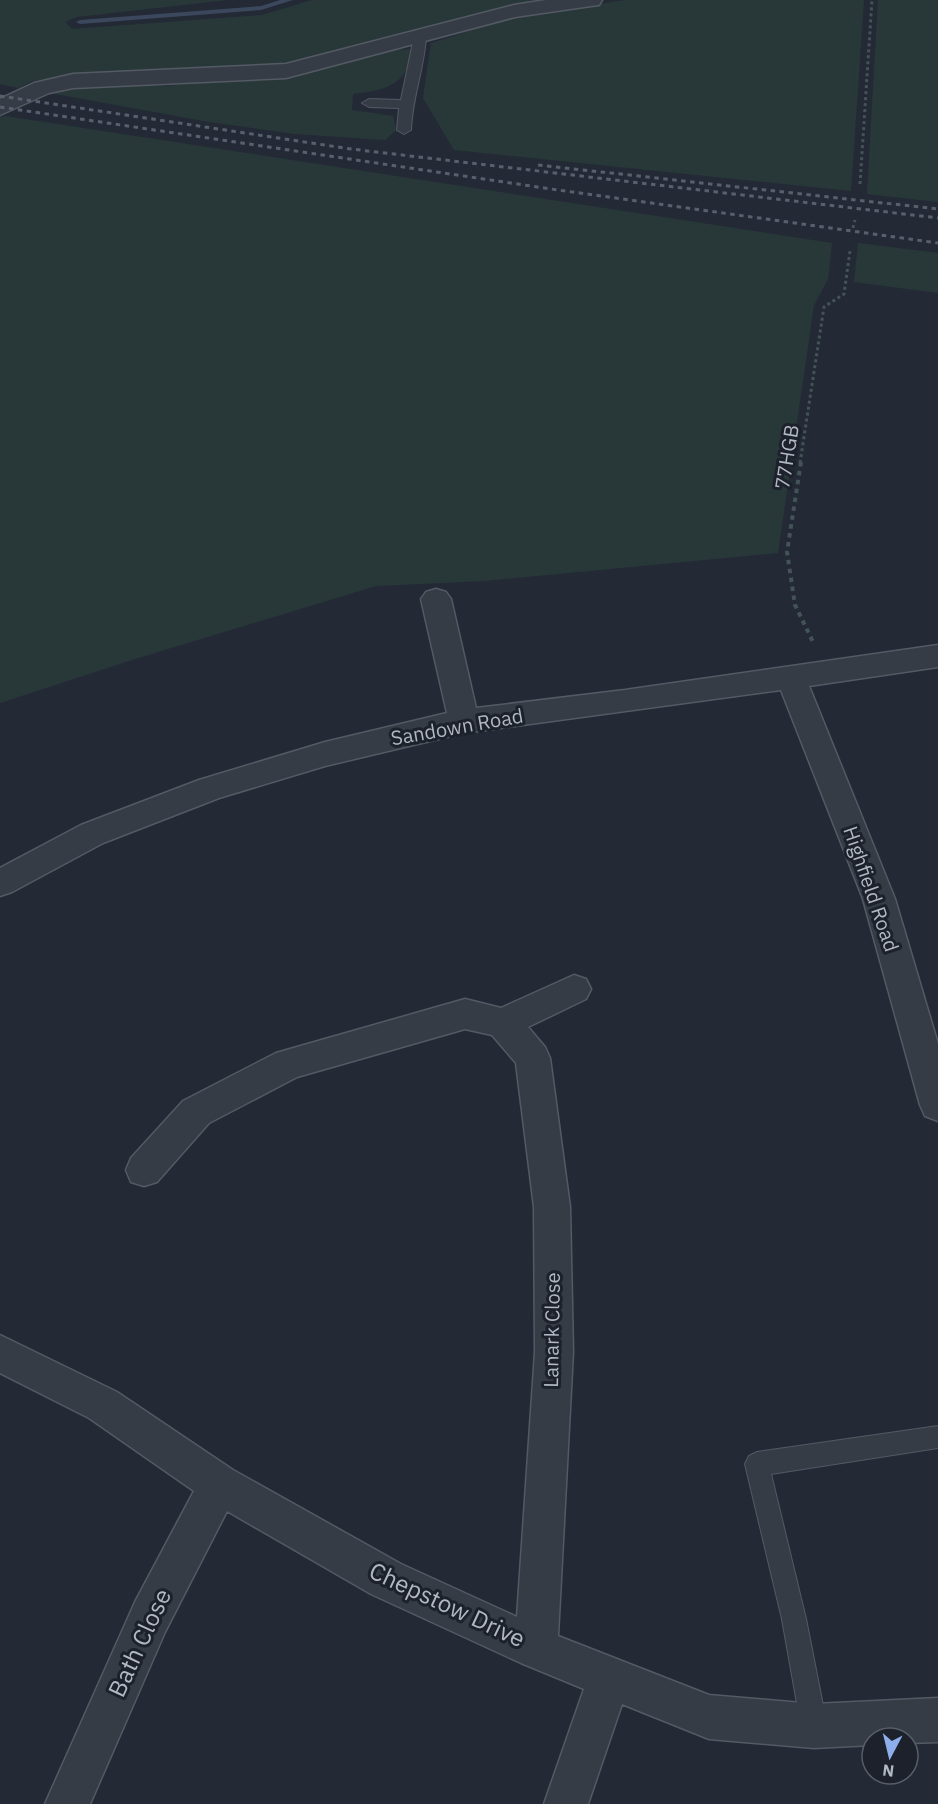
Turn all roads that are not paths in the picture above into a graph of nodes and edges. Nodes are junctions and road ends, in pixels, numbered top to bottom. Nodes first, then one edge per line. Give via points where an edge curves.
1 (591, 0) edge
2 (420, 37) junction
3 (369, 103) dead end
4 (406, 104) junction
5 (0, 108) edge
6 (404, 130) dead end
7 (436, 599) dead end
8 (938, 656) edge
9 (791, 678) junction
10 (464, 721) junction
11 (0, 883) edge
12 (574, 989) dead end
13 (503, 1023) junction
14 (938, 1105) edge
15 (144, 1170) dead end
16 (0, 1353) edge
17 (938, 1437) edge
18 (219, 1484) junction
19 (536, 1647) junction
20 (609, 1678) junction
21 (938, 1720) edge
22 (814, 1726) junction
23 (67, 1804) edge
24 (566, 1804) edge

1 - 2 street via 514,11
2 - 4 lane via 420,55
2 - 5 street via 286,71 73,81 42,88
3 - 4 lane
4 - 6 lane
7 - 10 street
8 - 9 street, Sandown Road
9 - 10 street, Sandown Road
9 - 14 street, Highfield Road via 879,899
10 - 11 street, Sandown Road via 326,754 210,789 92,834
12 - 13 street
13 - 15 street via 465,1014 288,1064 196,1112
13 - 19 street, Lanark Close via 533,1058 552,1206 554,1352
16 - 18 street, Chepstow Drive via 103,1405
17 - 22 lane via 757,1464 794,1619
18 - 19 street, Chepstow Drive via 386,1579
18 - 23 street, Bath Close via 150,1617
19 - 20 street, Chepstow Drive
20 - 22 street, Chepstow Drive via 709,1717
20 - 24 street
21 - 22 street, Chepstow Drive

